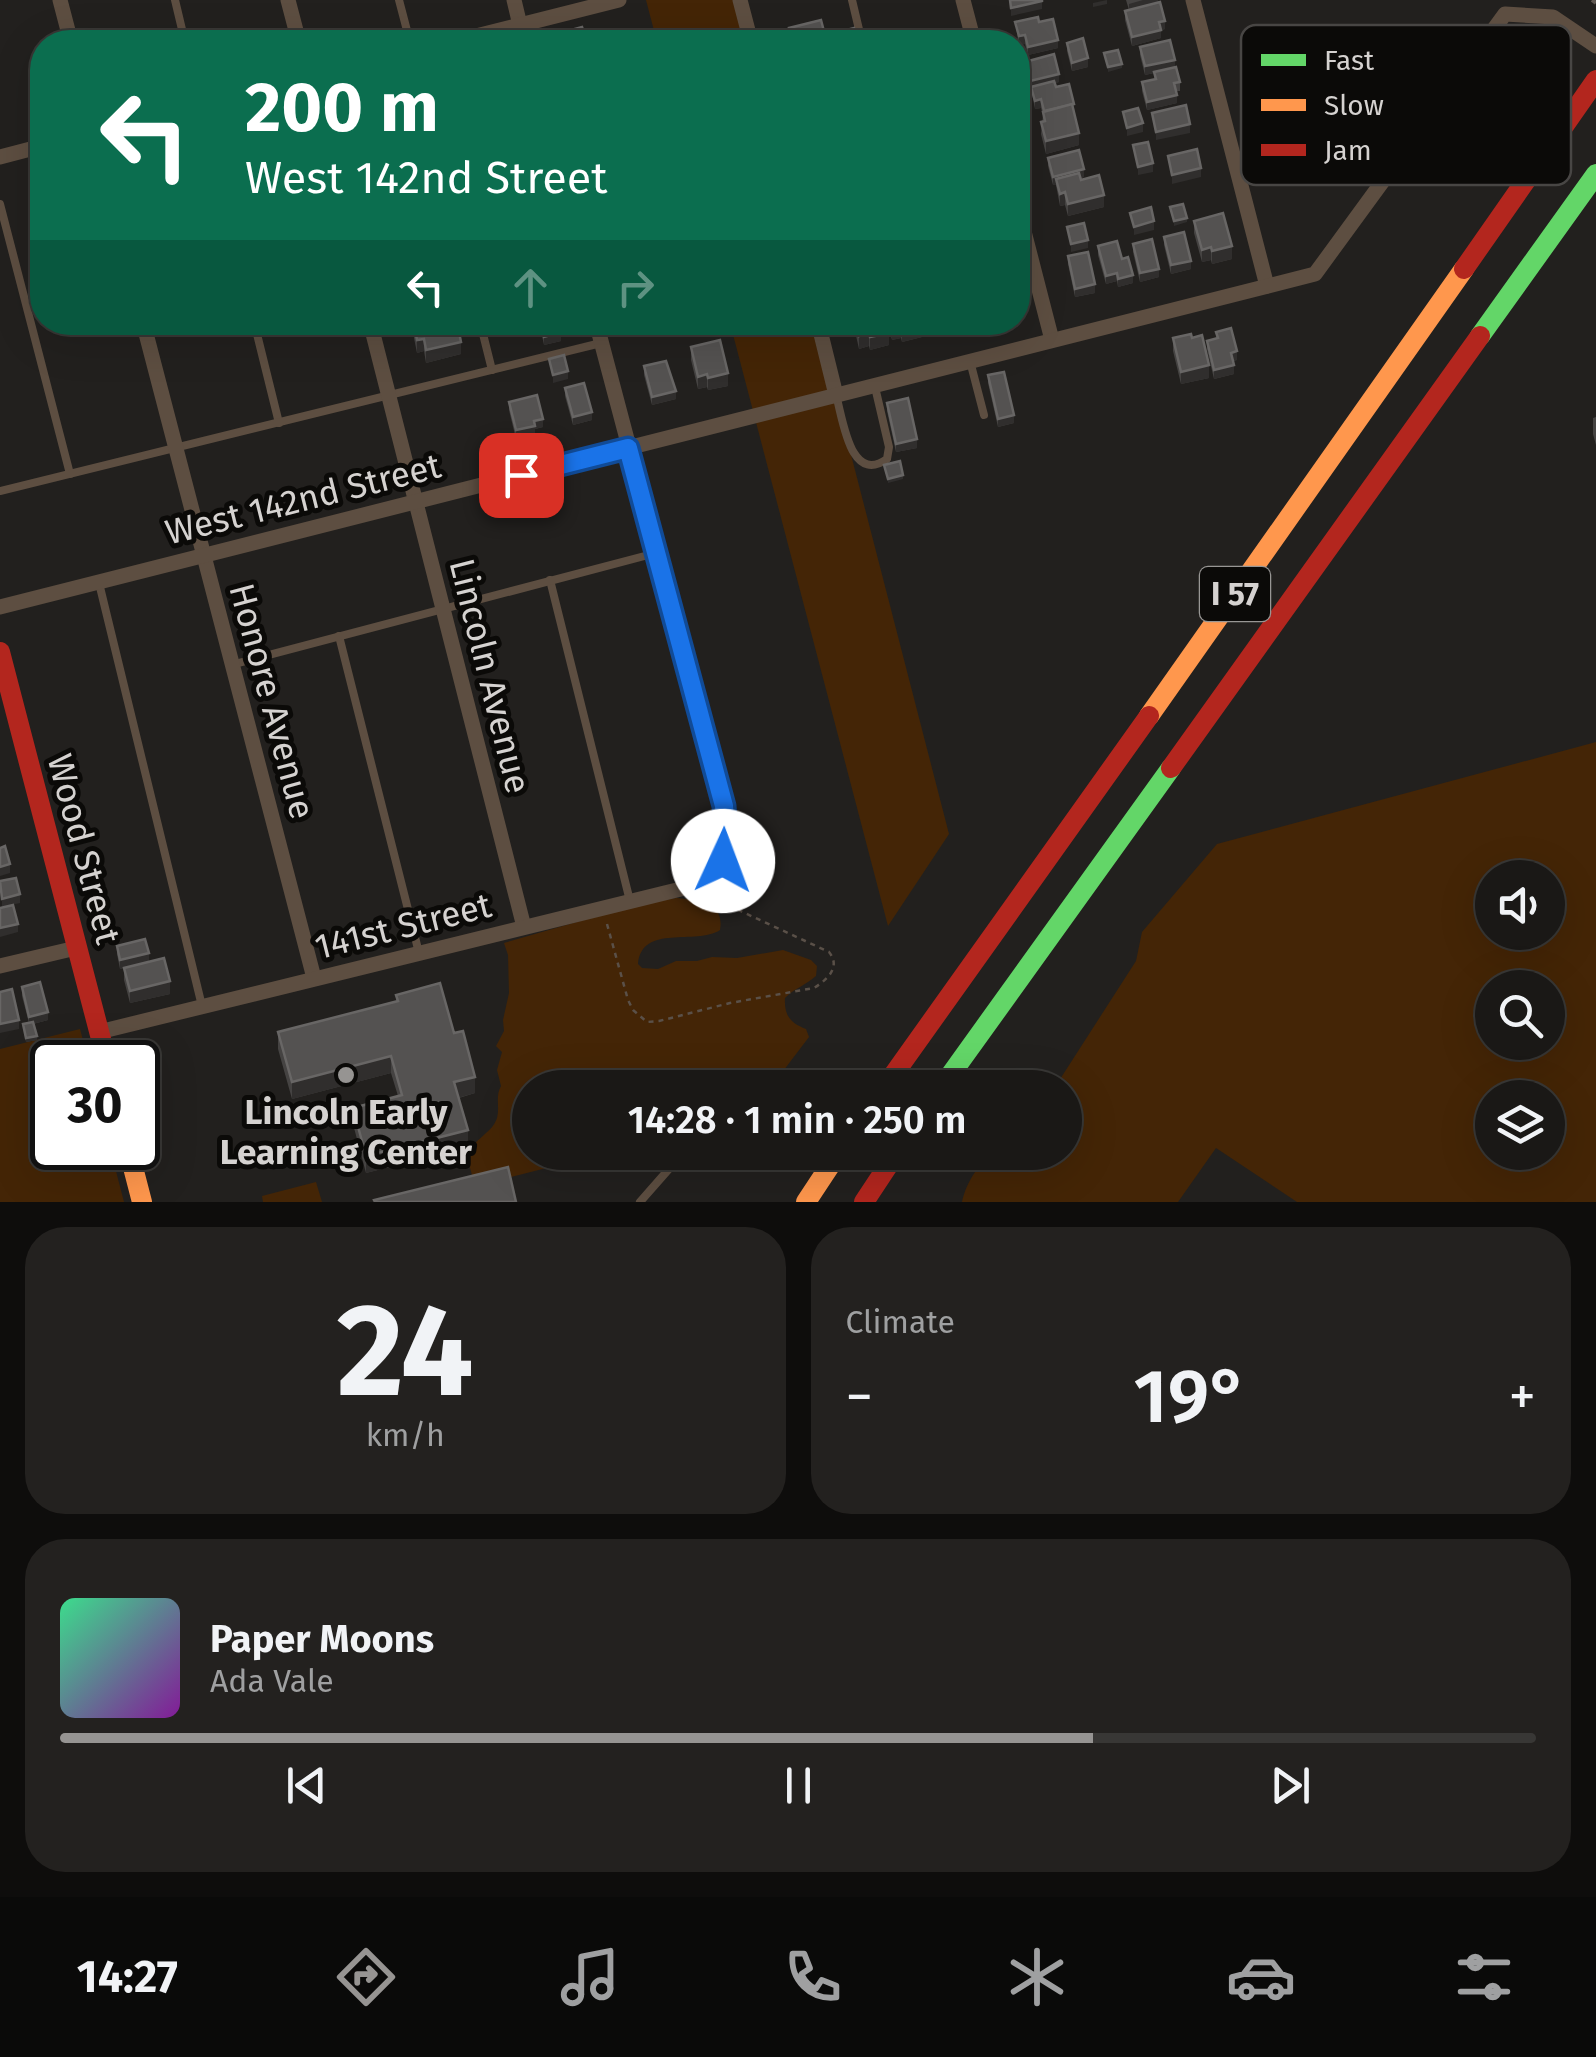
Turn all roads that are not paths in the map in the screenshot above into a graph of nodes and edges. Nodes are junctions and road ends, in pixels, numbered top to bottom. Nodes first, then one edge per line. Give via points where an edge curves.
1 (60, 0) edge
2 (174, 0) edge
3 (288, 0) edge
4 (399, 0) edge
5 (514, 0) edge
6 (619, 0) edge
7 (740, 0) edge
8 (852, 0) edge
9 (963, 0) edge
10 (1193, 0) edge
11 (1496, 25) edge
12 (1566, 25) edge
13 (520, 26) junction
14 (1571, 29) edge
15 (69, 30) edge
16 (182, 30) edge
17 (296, 30) edge
18 (407, 30) edge
19 (503, 30) edge
20 (521, 30) edge
21 (747, 30) edge
22 (859, 30) edge
23 (971, 30) edge
24 (1596, 46) edge
25 (1596, 80) edge
26 (1571, 118) edge
27 (30, 149) edge
28 (0, 157) edge
29 (1596, 174) edge
30 (1241, 183) edge
31 (1242, 185) edge
32 (1380, 185) edge
33 (1524, 185) edge
34 (0, 204) edge
35 (1030, 255) edge
36 (1268, 286) junction
37 (30, 320) edge
38 (34, 335) edge
39 (146, 335) edge
40 (257, 335) edge
41 (373, 335) edge
42 (483, 335) edge
43 (599, 335) edge
44 (821, 335) edge
45 (1052, 340) junction
46 (601, 343) junction
47 (970, 361) junction
48 (492, 370) junction
49 (875, 385) junction
50 (836, 395) junction
51 (388, 396) junction
52 (984, 415) dead end
53 (279, 422) junction
54 (175, 448) junction
55 (628, 448) junction
56 (70, 474) junction
57 (0, 491) edge
58 (415, 502) junction
59 (656, 552) junction
60 (202, 556) junction
61 (550, 580) junction
62 (99, 582) junction
63 (0, 607) edge
64 (442, 609) junction
65 (339, 636) junction
66 (0, 652) edge
67 (231, 664) junction
68 (630, 901) junction
69 (524, 927) junction
70 (76, 948) junction
71 (420, 952) junction
72 (0, 966) edge
73 (314, 978) junction
74 (202, 1006) junction
75 (99, 1032) junction
76 (101, 1040) edge
77 (897, 1070) edge
78 (954, 1070) edge
79 (134, 1170) edge
80 (668, 1170) edge
81 (828, 1170) edge
82 (885, 1170) edge
83 (142, 1202) edge
84 (640, 1202) edge
85 (806, 1202) edge
86 (864, 1202) edge

1 - 15 street
2 - 16 lane
3 - 17 street
4 - 18 lane
5 - 13 street
6 - 13 street
7 - 21 street
8 - 22 lane
9 - 23 street
10 - 30 street
11 - 12 street, West 142nd Street via 1504,14 1553,16
13 - 19 street
13 - 20 street
14 - 24 street, West 142nd Street
25 - 26 main road, I 57
27 - 28 street
29 - 78 main road, I 57
31 - 36 street
32 - 36 street, West 142nd Street via 1316,274
33 - 77 main road, I 57
34 - 37 lane
35 - 45 street
36 - 45 street, West 142nd Street
38 - 56 lane
39 - 54 street, Honore Avenue
40 - 53 lane
41 - 51 street, Lincoln Avenue
42 - 48 lane
43 - 46 street
44 - 50 street
45 - 47 street, West 142nd Street
46 - 48 lane
46 - 55 street
47 - 49 street, West 142nd Street
47 - 52 lane
48 - 51 lane
49 - 50 street, West 142nd Street
49 - 50 lane via 889,447 878,465 854,456
50 - 55 street, West 142nd Street
51 - 53 lane
51 - 58 street, Lincoln Avenue
53 - 54 lane
54 - 56 lane
54 - 60 street, Honore Avenue
55 - 58 street, West 142nd Street
55 - 59 street
56 - 57 lane
58 - 60 street, West 142nd Street
58 - 64 street, Lincoln Avenue
59 - 61 lane
59 - 68 street, 141st Street via 724,806 726,849 707,878
60 - 62 street, West 142nd Street
60 - 67 street, Honore Avenue
61 - 64 lane
61 - 68 lane
62 - 63 street, West 142nd Street
62 - 74 lane
64 - 65 lane
64 - 69 street, Lincoln Avenue
65 - 67 lane
65 - 71 lane
66 - 70 main road, Wood Street
67 - 73 street, Honore Avenue
68 - 69 street, 141st Street
69 - 71 street, 141st Street
70 - 72 street
70 - 75 main road, Wood Street
71 - 73 street, 141st Street
73 - 74 street, 141st Street
74 - 75 street, 141st Street
75 - 76 main road, Wood Street
79 - 83 main road
80 - 84 lane
81 - 85 main road
82 - 86 main road

